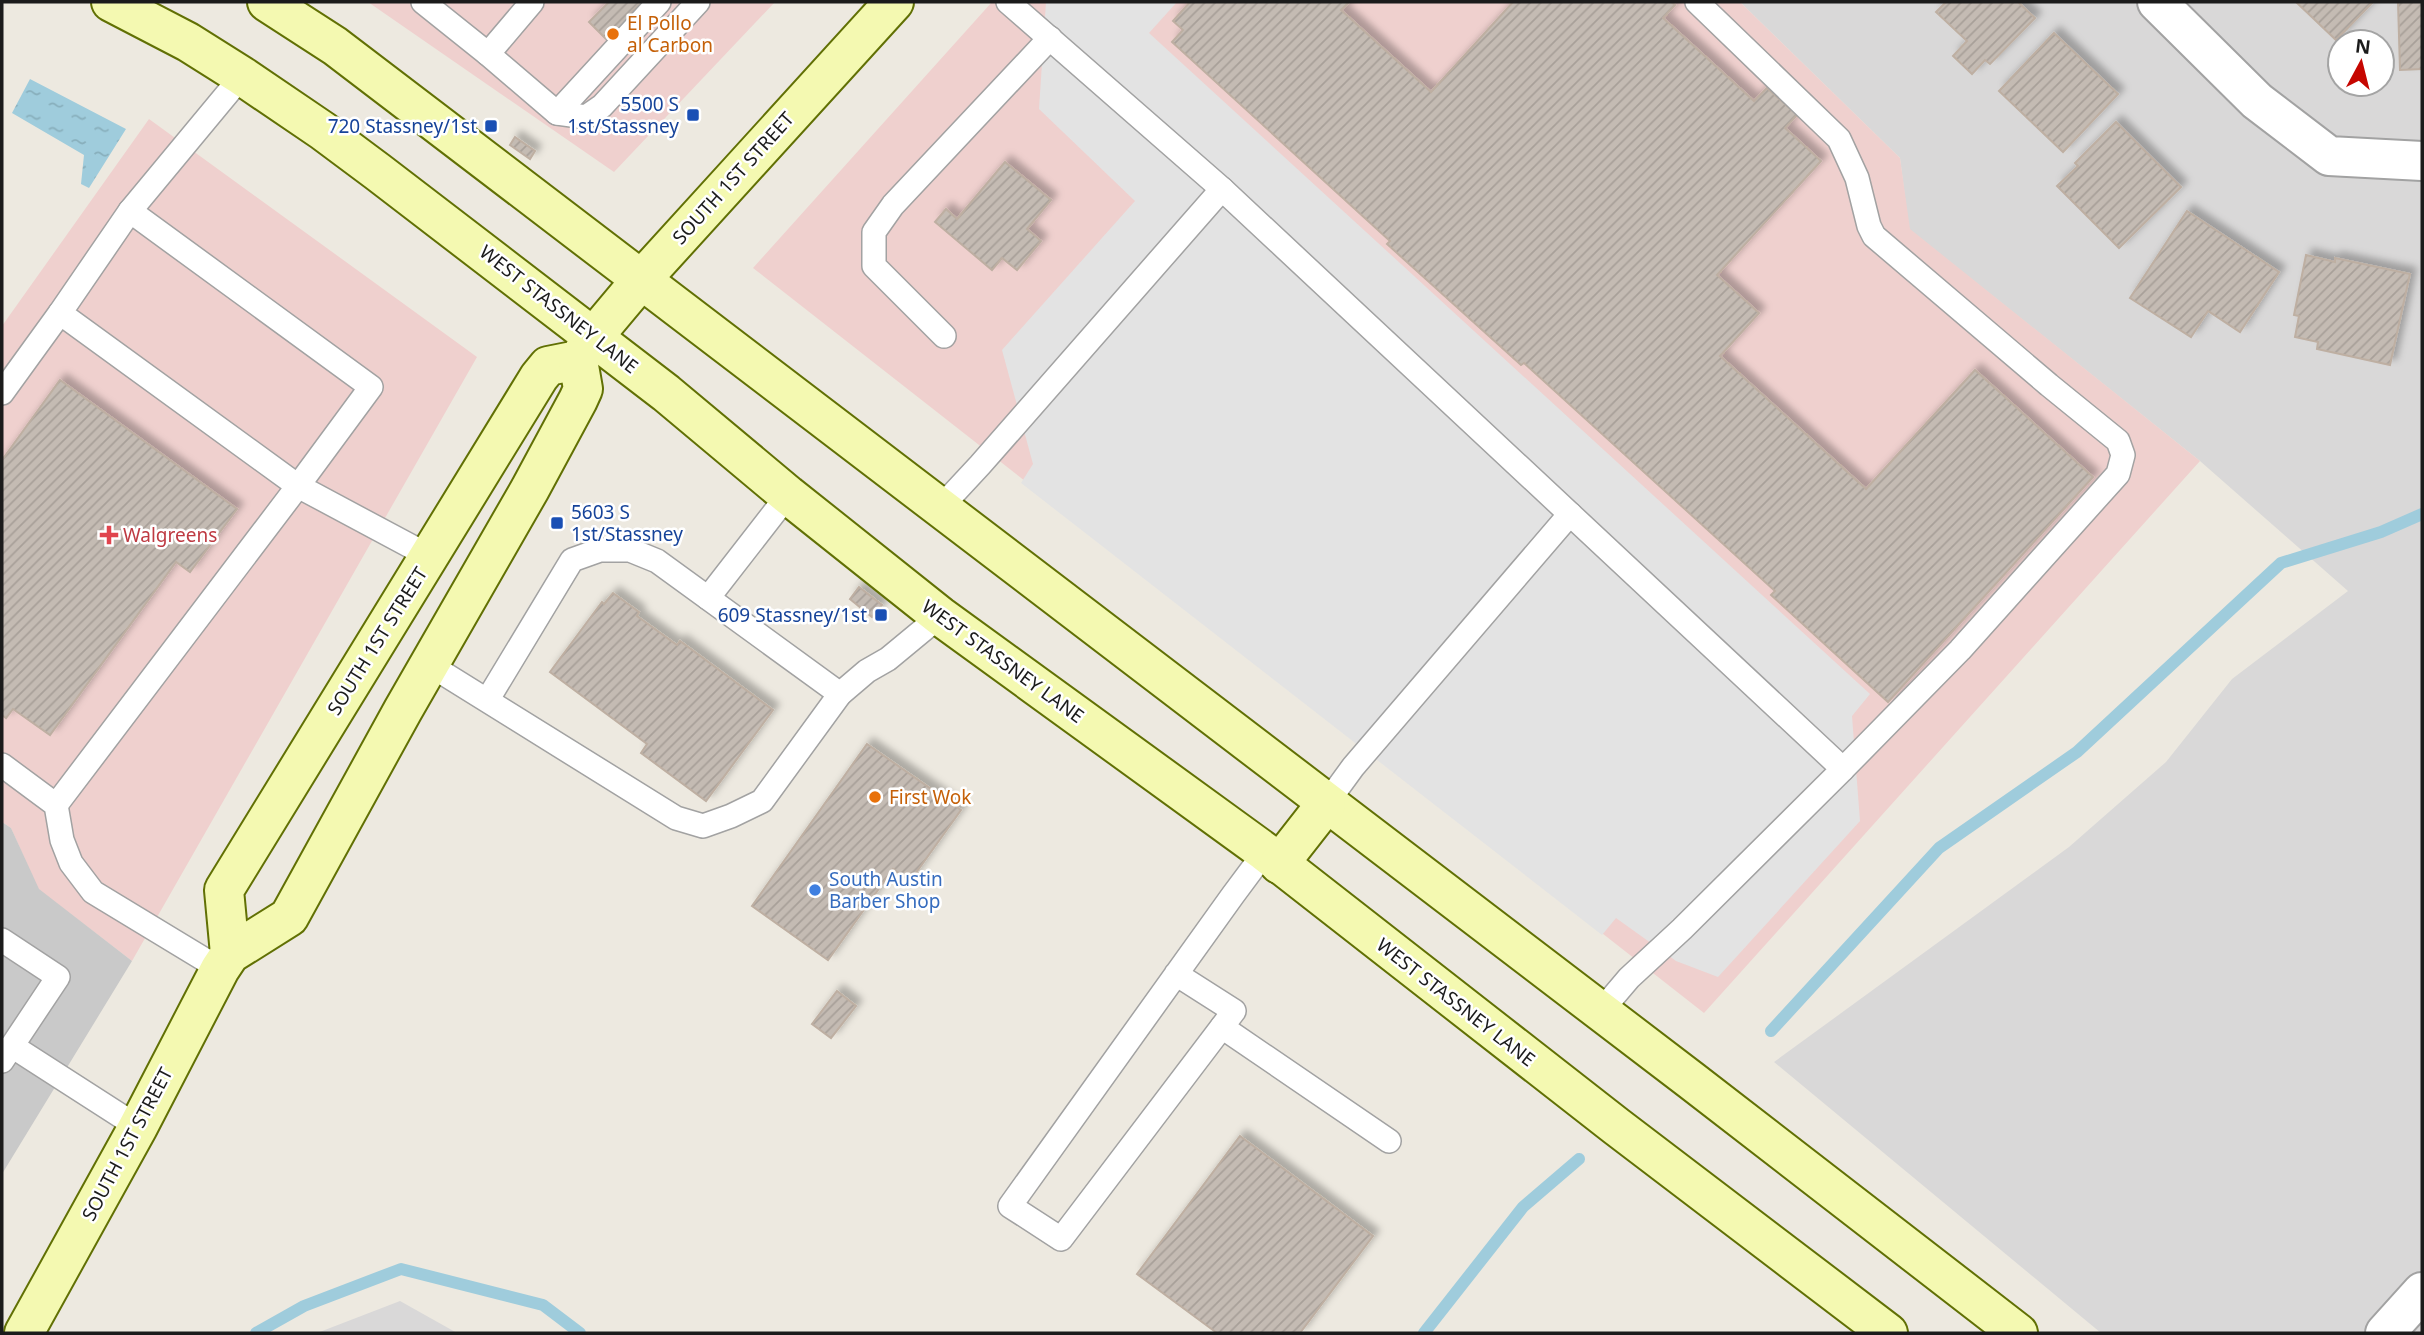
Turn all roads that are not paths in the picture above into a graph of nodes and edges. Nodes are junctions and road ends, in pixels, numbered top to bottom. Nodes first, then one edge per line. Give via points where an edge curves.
1 (111, 2) edge
2 (423, 2) edge
3 (532, 2) edge
4 (659, 2) edge
5 (698, 2) edge
6 (894, 2) edge
7 (1008, 2) edge
8 (1696, 2) edge
9 (2157, 2) edge
10 (286, 6) edge
11 (1050, 38) junction
12 (488, 54) junction
13 (242, 76) junction
14 (557, 113) junction
15 (2422, 161) edge
16 (1223, 189) junction
17 (130, 211) junction
18 (641, 280) junction
19 (60, 313) junction
20 (944, 336) dead end
21 (586, 348) junction
22 (2, 393) edge
23 (298, 486) junction
24 (788, 495) junction
25 (940, 508) junction
26 (1570, 514) junction
27 (429, 556) junction
28 (708, 598) junction
29 (940, 616) junction
30 (430, 664) junction
31 (840, 694) junction
32 (488, 699) junction
33 (2, 765) edge
34 (1843, 769) junction
35 (1326, 804) junction
36 (57, 805) junction
37 (1272, 858) junction
38 (2, 940) edge
39 (225, 961) junction
40 (1176, 974) junction
41 (1601, 1011) junction
42 (1222, 1027) junction
43 (7, 1054) edge
44 (138, 1127) junction
45 (1389, 1141) dead end
46 (2422, 1292) edge
47 (24, 1333) edge
48 (1888, 1333) edge
49 (2018, 1333) edge
50 (2385, 1333) edge

1 - 13 main road, WEST STASSNEY LANE
2 - 12 lane
3 - 12 lane
4 - 14 lane
5 - 14 lane via 602,106 586,117
6 - 18 main road, SOUTH 1ST STREET
7 - 11 lane
8 - 34 lane via 1839,139 1857,178 1874,236 2118,441 2123,455 2118,474 1960,650
9 - 15 street via 2257,101 2329,156
10 - 18 main road
11 - 16 lane
11 - 20 lane via 893,205 874,232 874,266
12 - 14 lane
13 - 17 lane
13 - 21 main road, WEST STASSNEY LANE via 323,131
16 - 25 lane
16 - 26 lane
17 - 19 lane
17 - 23 lane via 371,387
18 - 21 main road, SOUTH 1ST STREET
18 - 25 main road
19 - 22 lane
19 - 23 lane
21 - 24 main road, WEST STASSNEY LANE via 667,393
21 - 27 main road, SOUTH 1ST STREET via 548,366 539,377
21 - 30 main road via 578,400
23 - 27 lane
23 - 36 lane
24 - 28 lane
24 - 29 main road, WEST STASSNEY LANE
25 - 35 main road
26 - 34 lane
26 - 35 lane
27 - 39 main road, SOUTH 1ST STREET via 224,890
28 - 31 lane
28 - 32 lane via 657,561 630,550 600,550 572,560
29 - 31 lane
29 - 37 main road, WEST STASSNEY LANE
30 - 32 lane
30 - 39 main road via 289,917
31 - 32 lane via 762,801 703,826 676,818
33 - 36 lane
34 - 41 lane via 1629,978
35 - 37 main road
35 - 41 main road
36 - 39 lane via 71,863 93,892
37 - 40 lane
37 - 48 main road, WEST STASSNEY LANE
38 - 43 lane via 58,977
39 - 44 main road, SOUTH 1ST STREET
40 - 42 lane via 1234,1011
40 - 42 lane via 1010,1206 1061,1239
41 - 49 main road
42 - 45 lane
43 - 44 lane
44 - 47 main road, SOUTH 1ST STREET
46 - 50 street

